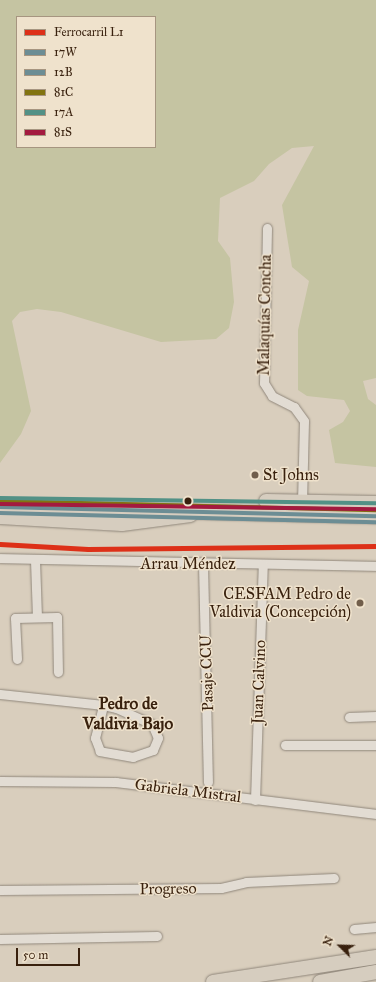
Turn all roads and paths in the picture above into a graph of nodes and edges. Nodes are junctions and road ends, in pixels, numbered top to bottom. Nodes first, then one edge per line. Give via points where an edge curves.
1 (267, 228) dead end
2 (0, 498) edge
3 (302, 502) junction
4 (376, 503) edge
5 (152, 505) junction
6 (0, 507) edge
7 (47, 509) junction
8 (206, 510) junction
9 (376, 516) edge
10 (0, 517) edge
11 (105, 524) junction
12 (139, 524) junction
13 (0, 558) edge
14 (35, 560) junction
15 (203, 564) junction
16 (262, 564) junction
17 (376, 566) edge
18 (36, 617) junction
19 (16, 659) dead end
20 (58, 672) dead end
21 (0, 694) edge
22 (103, 705) junction
23 (376, 716) edge
24 (349, 717) dead end
25 (286, 745) dead end
26 (376, 745) edge
27 (0, 781) edge
28 (208, 782) dead end
29 (255, 800) junction
30 (376, 814) edge
31 (334, 878) dead end
32 (0, 890) edge
33 (376, 927) edge
34 (354, 929) dead end
35 (157, 936) dead end
36 (0, 939) edge
37 (376, 957) edge
38 (376, 972) edge
39 (213, 982) edge
40 (320, 982) edge

1 - 3 street, Malaquías Concha via 264,383 272,396 294,407 304,421
2 - 5 main road
3 - 4 main road
3 - 5 main road
5 - 7 main road
5 - 8 main road
5 - 12 main road
6 - 7 main road
7 - 11 main road
8 - 9 main road
8 - 12 main road via 178,519
10 - 11 main road
11 - 12 main road
13 - 14 street, Arrau Méndez
14 - 15 street, Arrau Méndez
14 - 18 street
15 - 16 street, Arrau Méndez
15 - 28 street, Pasaje CCU
16 - 17 street, Arrau Méndez
16 - 29 street, Juan Calvino
18 - 19 street via 15,618
18 - 20 street via 57,617
21 - 22 street
22 - 22 street via 152,724 158,738 153,750 133,757 100,751 95,738
23 - 24 street
25 - 26 street
27 - 29 street, Gabriela Mistral via 116,782
29 - 30 street, Gabriela Mistral
31 - 32 street, Progreso via 246,882 221,888
33 - 34 street
35 - 36 street
37 - 39 main road
38 - 40 main road

